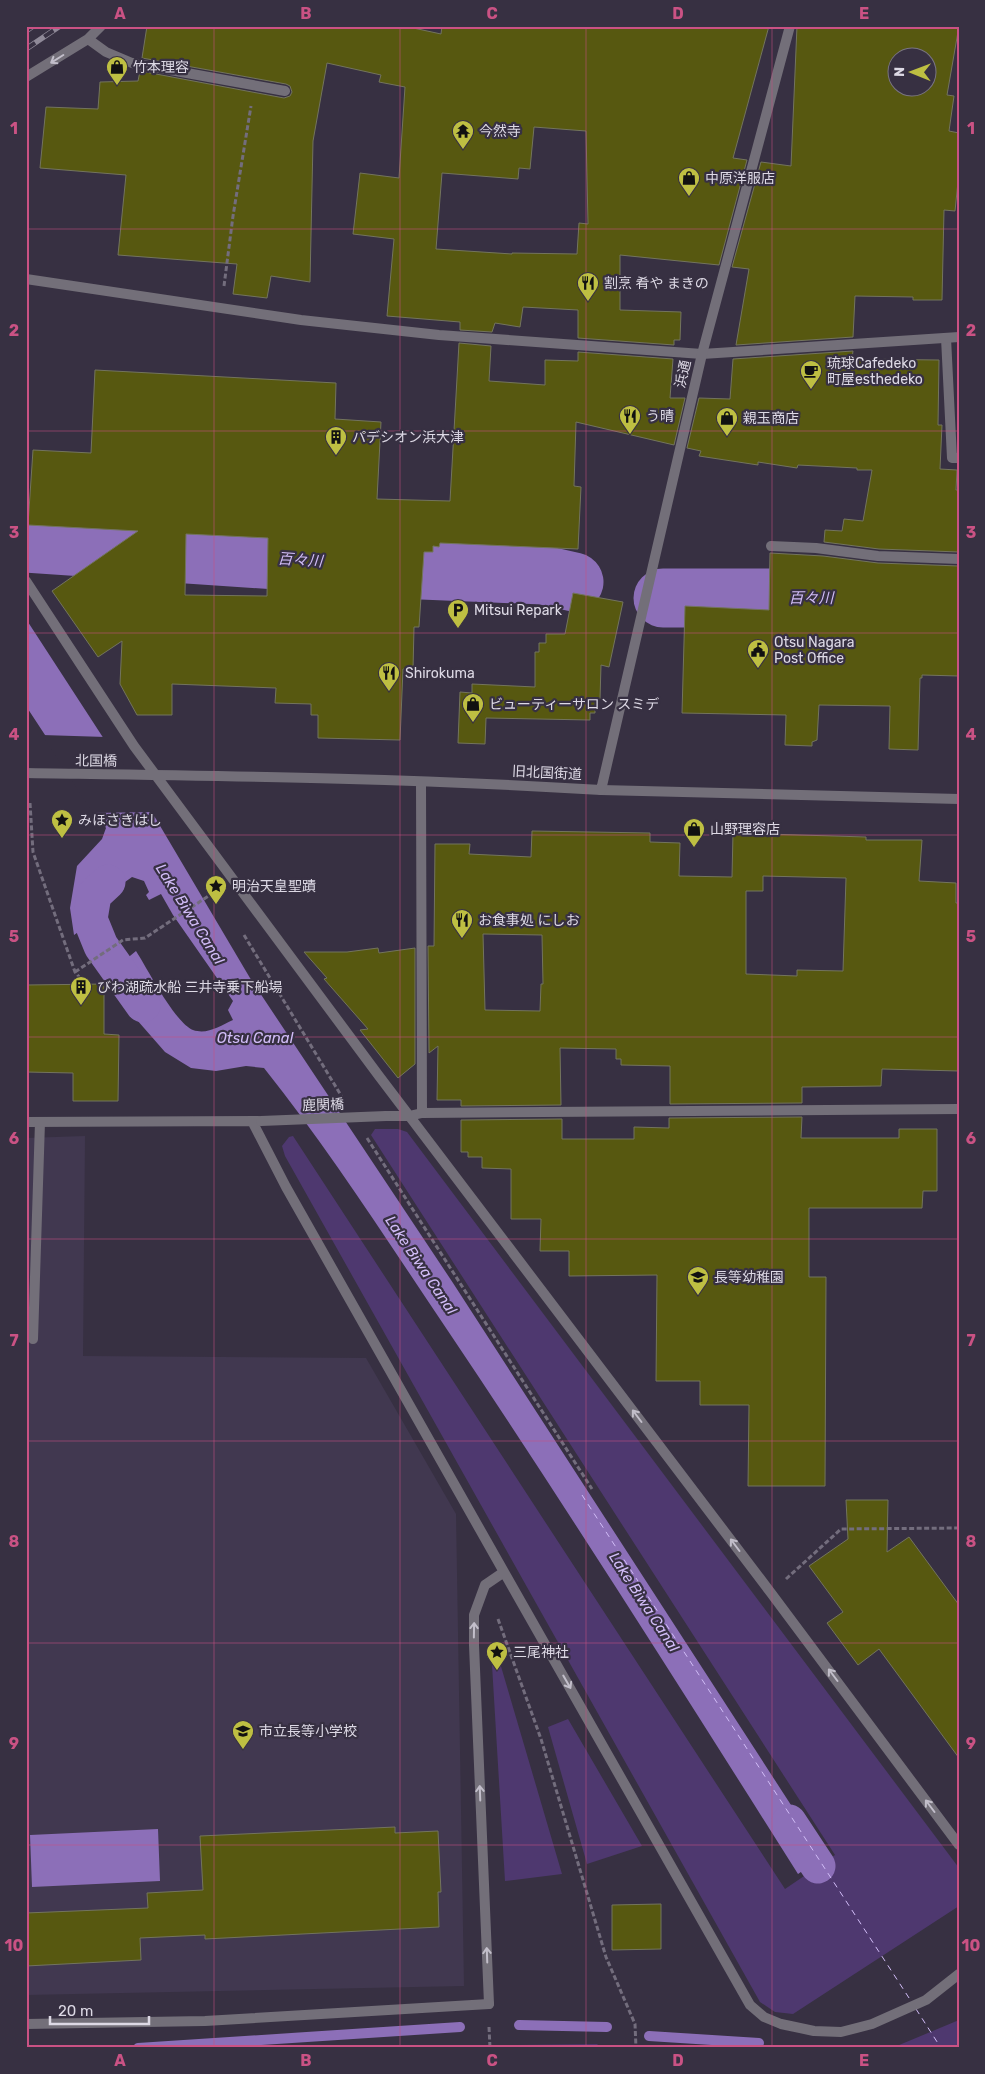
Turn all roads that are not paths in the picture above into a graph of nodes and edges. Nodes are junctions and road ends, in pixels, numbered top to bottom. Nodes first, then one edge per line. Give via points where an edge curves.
1 (102, 26) edge
2 (790, 26) edge
3 (88, 39) junction
4 (26, 77) edge
5 (285, 91) dead end
6 (26, 279) edge
7 (959, 337) edge
8 (946, 338) junction
9 (702, 354) junction
10 (959, 458) edge
11 (771, 546) dead end
12 (959, 559) edge
13 (26, 581) edge
14 (26, 773) edge
15 (135, 775) joint
16 (156, 775) junction
17 (421, 782) junction
18 (601, 790) junction
19 (959, 799) edge
20 (959, 1109) edge
21 (422, 1113) junction
22 (409, 1116) junction
23 (257, 1121) junction
24 (26, 1122) edge
25 (40, 1122) junction
26 (33, 1339) dead end
27 (504, 1572) junction
28 (959, 1845) edge
29 (959, 1974) edge
30 (26, 2024) edge

1 - 3 street
2 - 9 street, 浜通
3 -> 4 street
3 - 5 street via 106,52 132,63
6 - 9 street via 301,320 439,335
7 - 8 street
8 - 9 street
8 - 10 street via 952,458
9 - 18 street, 浜通
11 - 12 street via 878,556
13 - 16 street
14 - 15 street, 北国橋
15 - 16 street, 旧北国街道
16 - 17 street, 旧北国街道
16 - 22 street
17 - 18 street, 旧北国街道
17 - 21 street
18 - 19 street, 旧北国街道
20 - 21 street, 鹿関橋
21 - 22 street, 鹿関橋
22 - 23 street, 鹿関橋, bridge
28 -> 22 street
23 - 25 street, 鹿関橋
23 - 27 street via 286,1187
24 - 25 street, 鹿関橋
25 - 26 street
27 -> 29 street via 750,2006 781,2024 814,2031 841,2032 872,2024 926,2000
30 -> 27 street via 205,2021 488,2004 474,1615 486,1585

